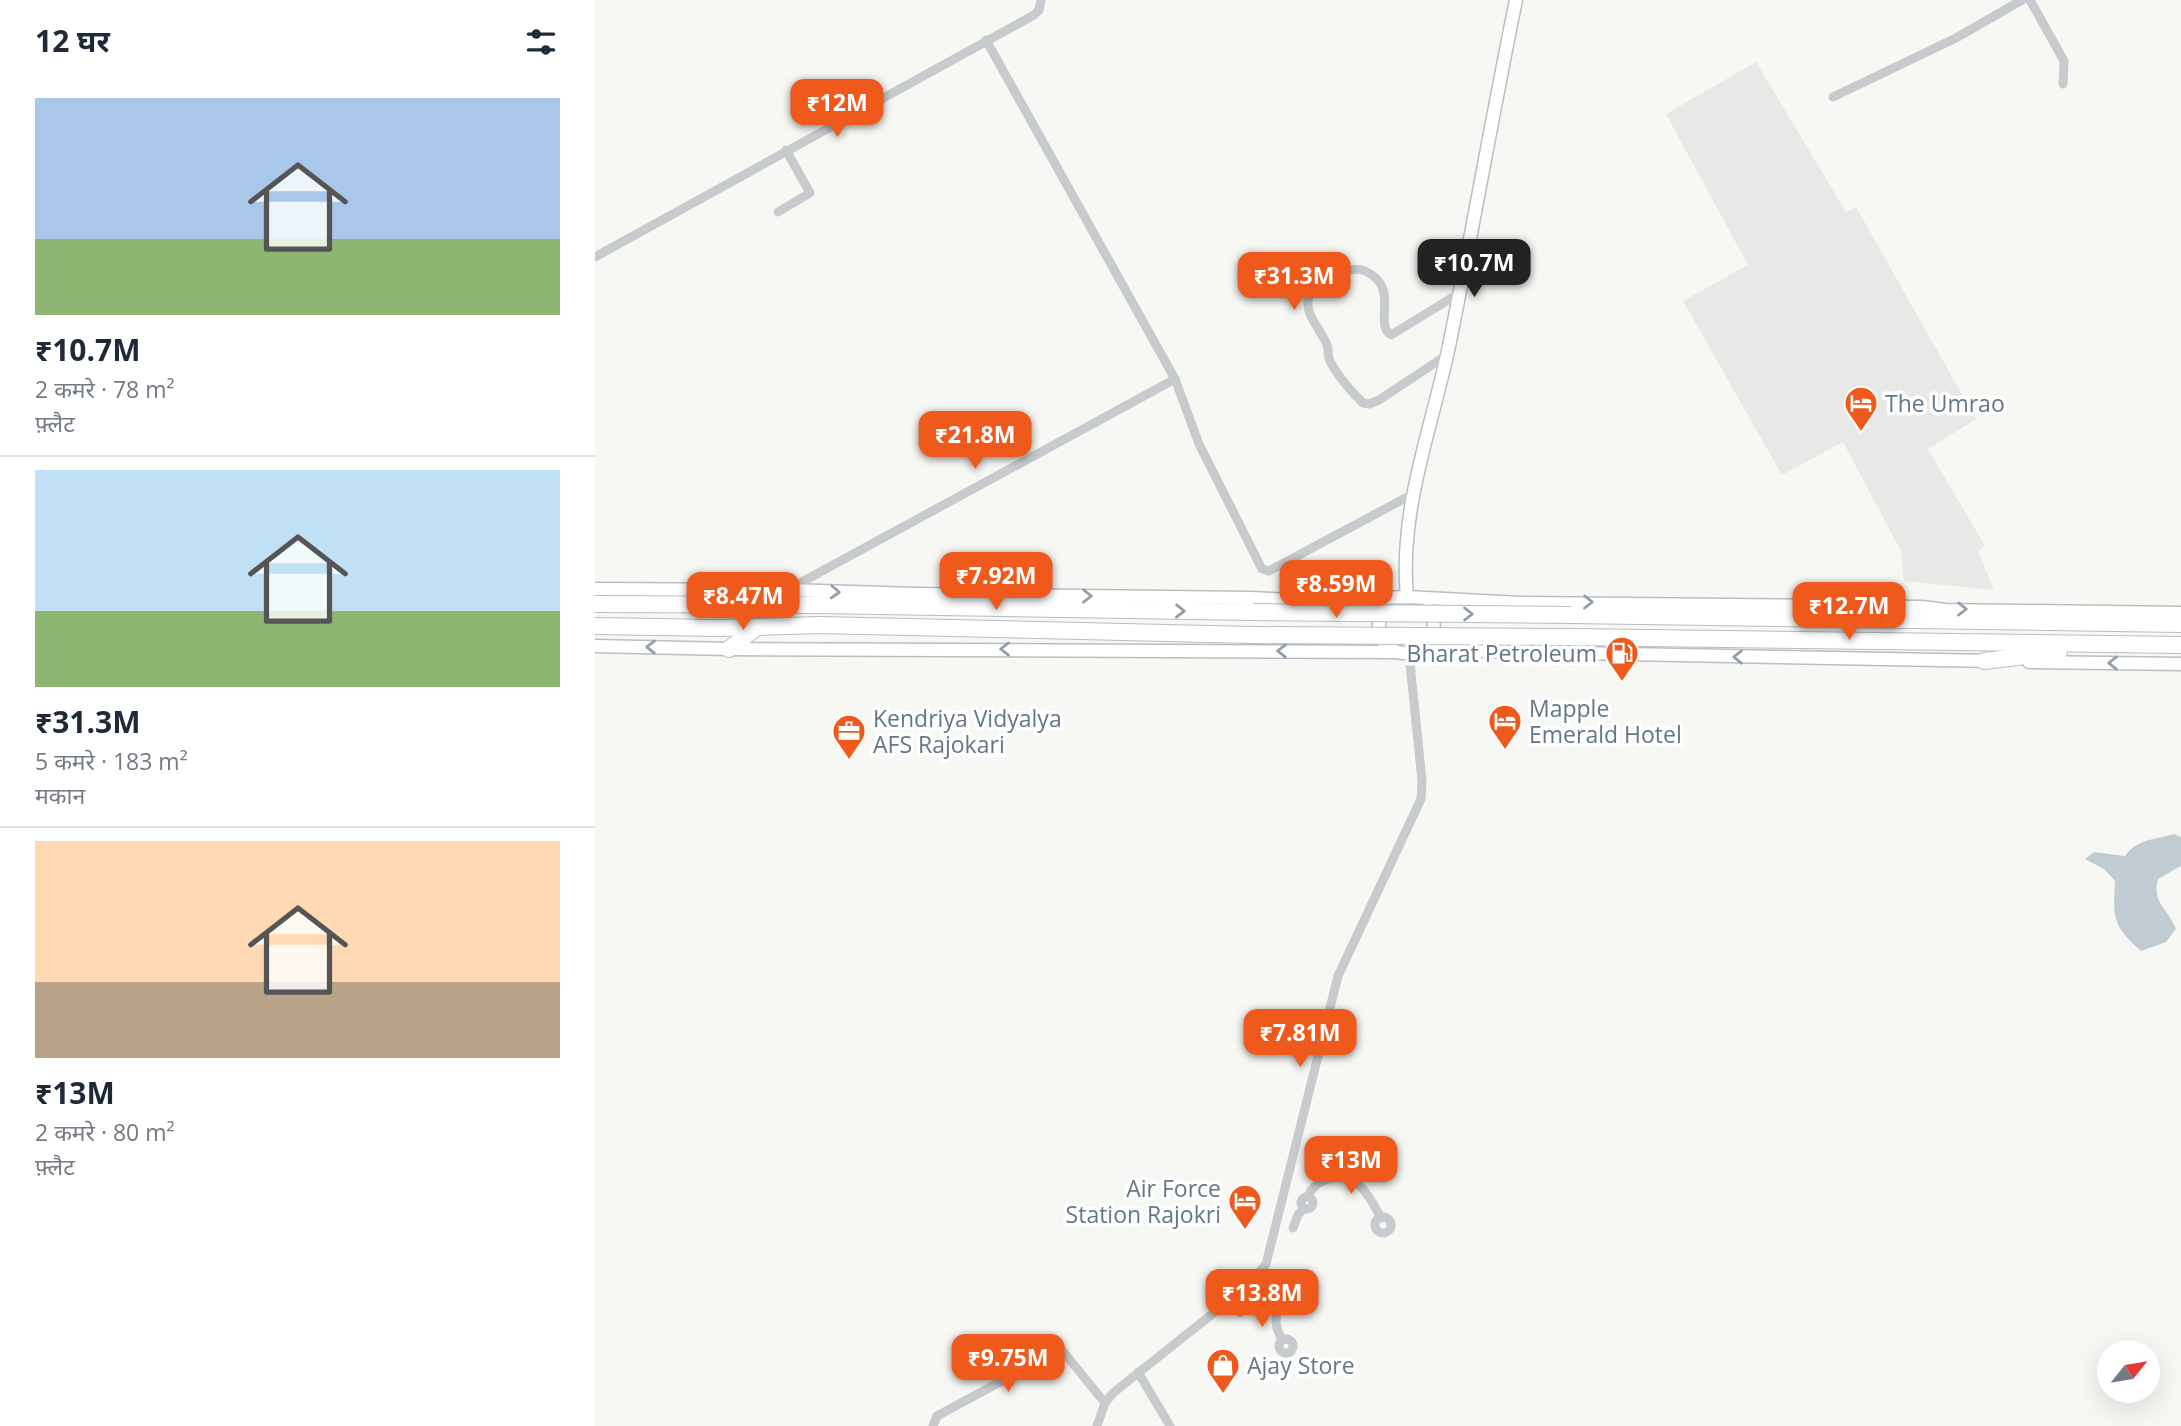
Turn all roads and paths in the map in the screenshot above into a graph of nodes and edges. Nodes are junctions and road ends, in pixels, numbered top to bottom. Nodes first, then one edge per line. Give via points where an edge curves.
1 (1041, 0) edge
2 (1516, 0) edge
3 (2022, 0) edge
4 (2030, 0) edge
5 (986, 40) junction
6 (2063, 84) dead end
7 (1833, 97) dead end
8 (786, 150) junction
9 (778, 212) dead end
10 (595, 257) edge
11 (1458, 294) junction
12 (1447, 355) junction
13 (1175, 379) junction
14 (1413, 494) junction
15 (595, 589) edge
16 (789, 590) junction
17 (1406, 597) junction
18 (1309, 601) junction
19 (1520, 603) junction
20 (595, 604) edge
21 (2181, 612) edge
22 (2181, 624) edge
23 (595, 626) edge
24 (757, 627) junction
25 (2181, 645) edge
26 (595, 646) edge
27 (2093, 646) junction
28 (729, 649) junction
29 (1313, 652) junction
30 (1409, 652) junction
31 (1516, 652) junction
32 (1984, 662) junction
33 (2181, 664) edge
34 (1283, 1199) junction
35 (1304, 1202) junction
36 (1381, 1218) dead end
37 (1293, 1228) dead end
38 (1259, 1275) junction
39 (1263, 1295) junction
40 (1240, 1313) dead end
41 (1282, 1340) dead end
42 (1138, 1372) junction
43 (1105, 1404) junction
44 (933, 1426) edge
45 (1097, 1426) edge
46 (1170, 1426) edge

1 - 5 street via 1034,15
2 - 11 main road
3 - 7 street
4 - 6 street via 2064,61
5 - 8 street
5 - 13 street
8 - 9 street via 810,193
8 - 10 street
11 - 12 main road
11 - 12 street via 1391,335 1386,329 1383,285 1368,272 1358,269 1338,274 1312,290 1308,298 1331,363 1363,403 1379,400
12 - 14 main road
13 - 14 street via 1205,458 1258,565 1265,570
13 - 16 street
14 - 17 main road
15 - 16 main road
16 -> 18 main road
17 - 18 main road
17 - 19 main road
17 - 30 main road via 1426,606 1434,625 1432,636
17 - 30 main road via 1387,605 1378,625 1386,645
18 - 29 main road via 1317,606 1320,620
19 -> 21 main road
19 - 31 main road via 1506,608 1497,626 1500,640
20 -> 22 highway, bridge
23 - 24 highway
24 - 27 highway, bridge
24 - 28 highway
25 - 27 highway
28 -> 26 main road
27 - 32 highway
29 -> 28 main road
29 - 30 main road
30 - 31 main road
30 - 34 street via 1421,799 1338,976
32 -> 31 main road
33 -> 32 main road
34 - 35 street
34 - 38 street
35 - 36 street via 1322,1181 1350,1179 1363,1188
35 - 37 street
38 - 39 street
38 - 42 street
39 - 40 street
39 - 41 street via 1277,1303 1276,1324
42 - 43 street
42 - 46 street
43 - 44 street via 1061,1349 937,1416
43 - 45 street

